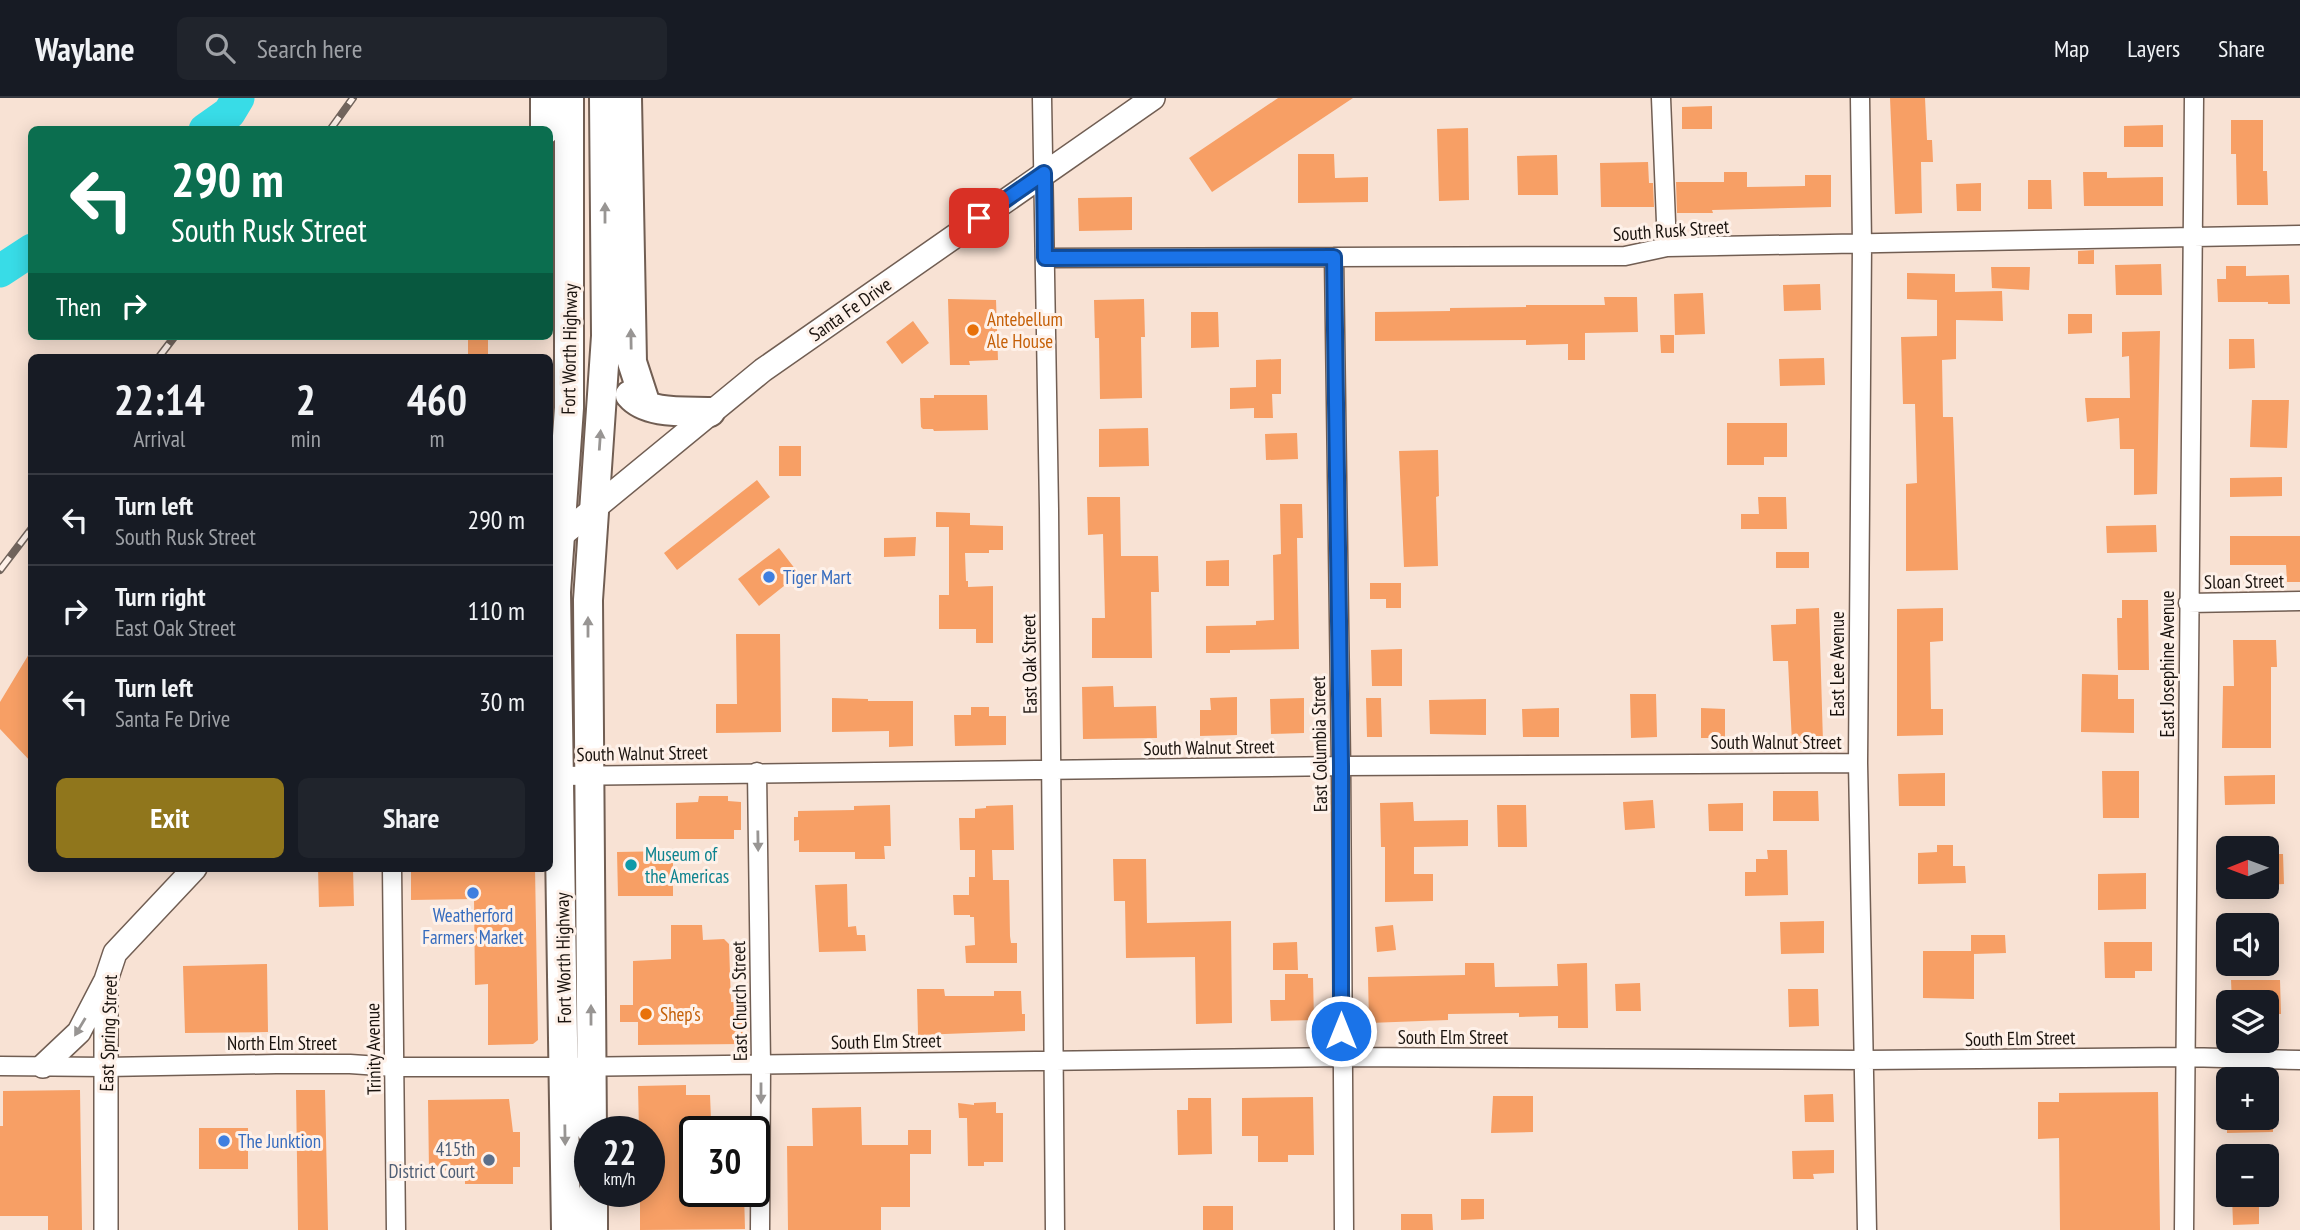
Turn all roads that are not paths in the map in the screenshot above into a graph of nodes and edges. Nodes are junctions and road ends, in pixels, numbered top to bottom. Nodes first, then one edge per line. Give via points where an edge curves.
1 (545, 98) edge
2 (569, 98) edge
3 (604, 98) edge
4 (627, 98) edge
5 (1042, 98) edge
6 (1153, 98) edge
7 (1661, 98) edge
8 (1860, 98) edge
9 (2194, 98) edge
10 (545, 126) edge
11 (1044, 173) junction
12 (2300, 235) edge
13 (2192, 236) junction
14 (1862, 244) junction
15 (1667, 247) junction
16 (1334, 257) junction
17 (1045, 258) junction
18 (606, 336) junction
19 (550, 340) edge
20 (646, 405) junction
21 (569, 408) junction
22 (710, 412) junction
23 (593, 508) junction
24 (555, 541) edge
25 (2300, 601) edge
26 (2188, 603) junction
27 (1857, 763) junction
28 (1341, 766) junction
29 (1051, 771) junction
30 (757, 772) junction
31 (588, 775) junction
32 (560, 776) junction
33 (191, 872) edge
34 (391, 872) edge
35 (106, 979) junction
36 (2185, 1057) junction
37 (1341, 1058) junction
38 (1054, 1060) junction
39 (1864, 1060) junction
40 (2300, 1060) edge
41 (761, 1063) junction
42 (0, 1066) edge
43 (43, 1066) junction
44 (106, 1067) junction
45 (394, 1067) junction
46 (577, 1067) junction
47 (588, 1116) edge
48 (593, 1207) edge
49 (106, 1230) edge
50 (396, 1230) edge
51 (566, 1230) edge
52 (593, 1230) edge
53 (760, 1230) edge
54 (1055, 1230) edge
55 (1344, 1230) edge
56 (1867, 1230) edge
57 (2184, 1230) edge

1 - 10 main road
2 - 21 main road, Fort Worth Highway
18 -> 3 main road, Fort Worth Highway
20 -> 4 main road via 632,362
5 - 11 street, East Oak Street
6 - 11 street, Santa Fe Drive
7 - 15 street
8 - 14 street, East Lee Avenue
9 - 13 street, East Josephine Avenue
11 - 17 street, East Oak Street
11 - 22 street, Santa Fe Drive
12 - 13 street, South Rusk Street
13 - 14 street, South Rusk Street
13 - 26 street, East Josephine Avenue
14 - 15 street, South Rusk Street
14 - 27 street, East Lee Avenue
15 - 16 street, South Rusk Street via 1625,256
16 - 17 street, South Rusk Street
16 - 28 street, East Columbia Street
17 - 29 street, East Oak Street
18 - 20 main road via 625,389
23 -> 18 main road, Fort Worth Highway
19 - 21 main road
20 - 22 main road
21 - 24 main road, Fort Worth Highway
22 - 23 street, Santa Fe Drive
23 - 24 street, Santa Fe Drive
31 -> 23 main road, Fort Worth Highway
24 - 32 main road, Fort Worth Highway
25 - 26 street, Sloan Street
26 - 36 street, East Josephine Avenue
27 - 28 street, South Walnut Street
27 - 39 street, East Lee Avenue
28 - 29 street, South Walnut Street
28 - 37 street, East Columbia Street
29 - 30 street, South Walnut Street
29 - 38 street, East Oak Street
30 - 31 street, South Walnut Street
30 -> 41 street, East Church Street
31 - 32 street, South Walnut Street
46 -> 31 main road, Fort Worth Highway
32 - 46 main road, Fort Worth Highway
33 - 35 street, East Spring Street via 115,953
34 - 45 street, Trinity Avenue
35 -> 43 street via 79,1032
35 - 44 street, East Spring Street
36 - 39 street, South Elm Street
36 - 40 street, South Elm Street
36 - 57 street, East Josephine Avenue
37 - 38 street, South Elm Street
37 - 39 street, South Elm Street
37 - 55 street, East Columbia Street
38 - 41 street, South Elm Street
38 - 54 street, East Oak Street
39 - 56 street, East Lee Avenue
41 - 46 street, South Elm Street
41 -> 53 street, East Church Street
42 - 43 street, North Elm Street
43 - 44 street, North Elm Street
44 - 45 street, North Elm Street
44 - 49 street, East Spring Street
45 - 46 street, North Elm Street
45 - 50 street, Trinity Avenue
46 - 47 main road, Fort Worth Highway
46 -> 51 main road, Fort Worth Highway
48 - 52 main road

